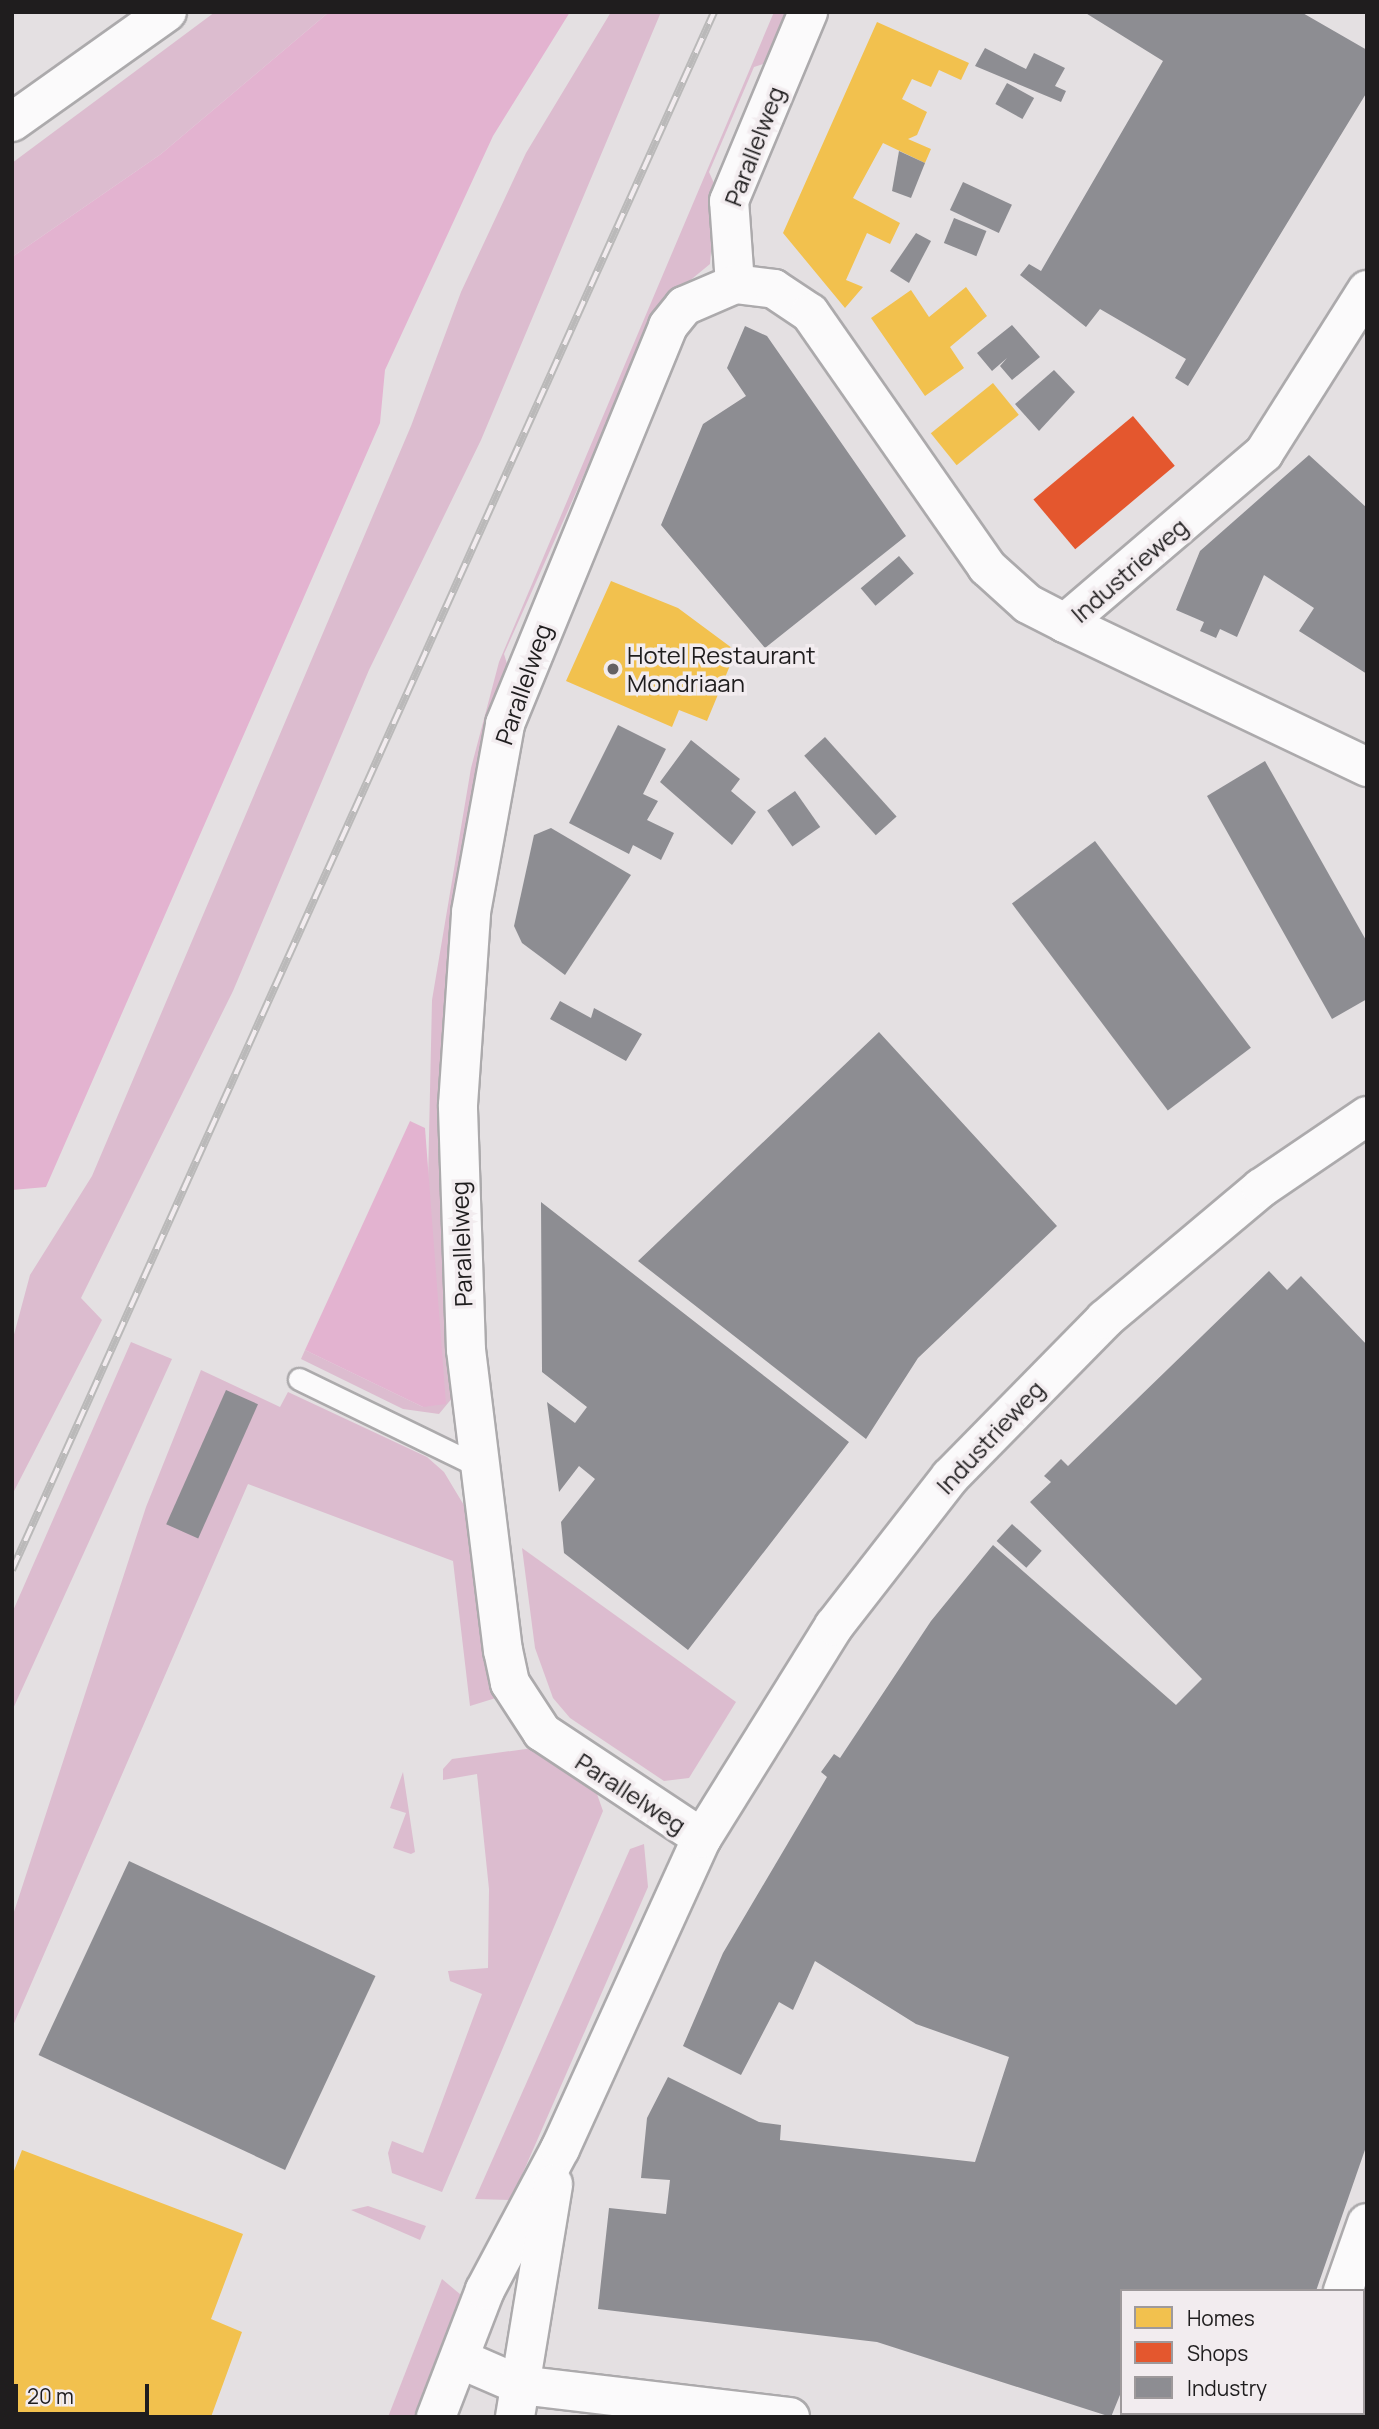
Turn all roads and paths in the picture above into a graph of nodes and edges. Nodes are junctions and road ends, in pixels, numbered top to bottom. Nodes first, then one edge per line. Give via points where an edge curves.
1 (167, 12) edge
2 (808, 12) edge
3 (12, 122) edge
4 (735, 284) junction
5 (1367, 290) edge
6 (1065, 623) junction
7 (1367, 767) edge
8 (1367, 1116) edge
9 (299, 1379) dead end
10 (478, 1466) junction
11 (702, 1838) junction
12 (560, 2149) junction
13 (1367, 2223) edge
14 (1344, 2289) edge
15 (460, 2359) junction
16 (517, 2401) edge
17 (436, 2417) edge
18 (790, 2417) edge

1 - 3 street
2 - 4 street, Parallelweg via 729,201
4 - 6 street via 774,289 810,313 987,567 1028,604
4 - 10 street, Parallelweg via 684,306 668,326 503,737 471,912 458,1105 458,1224
5 - 6 street, Industrieweg via 1264,453
6 - 7 street, Industrieweg
8 - 11 street, Industrieweg via 1261,1188 1165,1267 950,1477 834,1626
9 - 10 lane
10 - 11 street, Parallelweg via 503,1651 526,1711 562,1748
11 - 12 street, Parallelweg
12 - 15 street, Parallelweg via 485,2290
12 - 16 street, Parallelweg
13 - 14 street
15 - 16 street
15 - 17 street, Parallelweg
16 - 18 street

